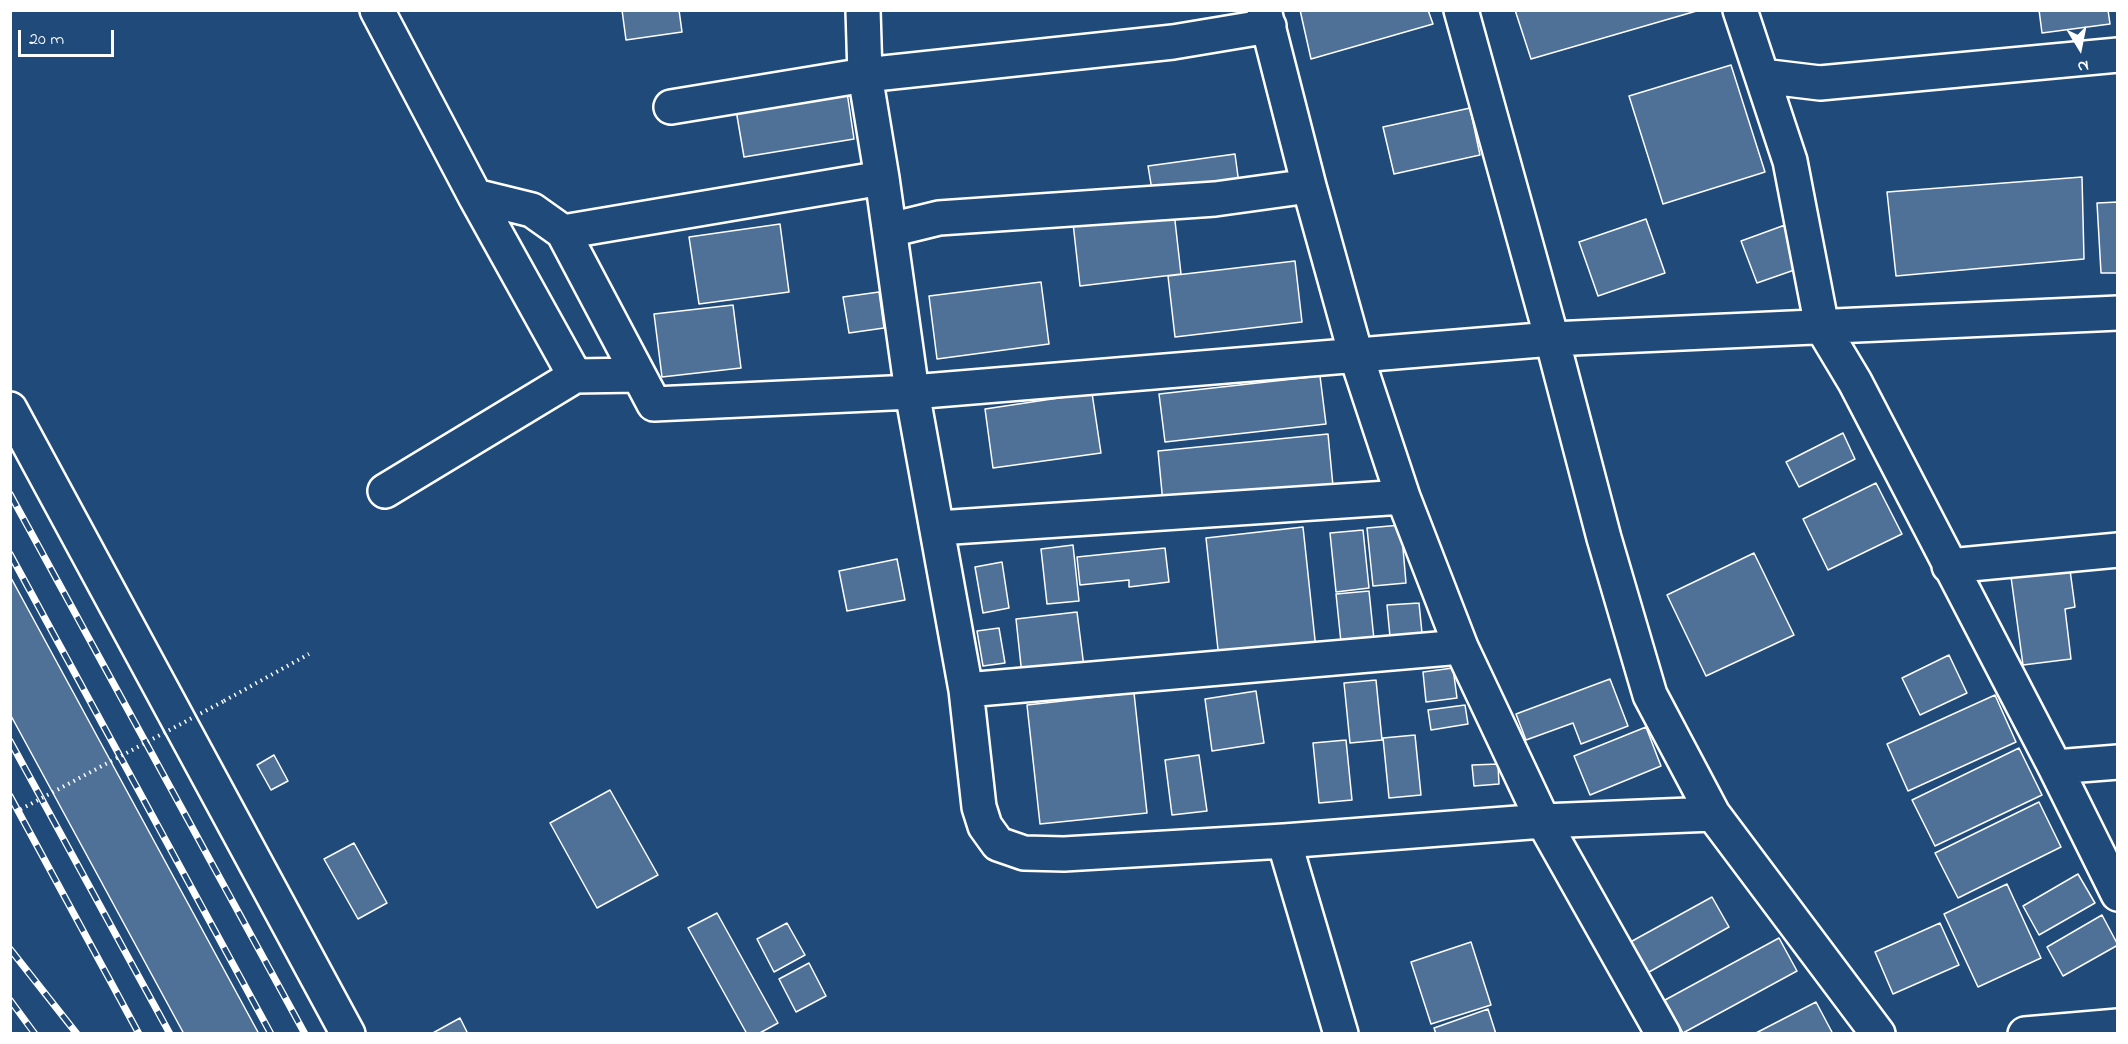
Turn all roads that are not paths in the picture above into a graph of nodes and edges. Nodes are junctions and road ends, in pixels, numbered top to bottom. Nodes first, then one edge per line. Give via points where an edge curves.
1 (377, 10) edge
2 (863, 10) edge
3 (1461, 10) edge
4 (1740, 10) edge
5 (1267, 18) edge
6 (2118, 54) edge
7 (865, 75) junction
8 (1762, 76) junction
9 (671, 107) dead end
10 (882, 178) junction
11 (1309, 186) junction
12 (476, 196) junction
13 (890, 230) junction
14 (563, 232) junction
15 (2118, 313) edge
16 (1822, 327) junction
17 (1552, 339) junction
18 (1356, 355) junction
19 (638, 375) junction
20 (575, 376) junction
21 (912, 392) junction
22 (10, 409) edge
23 (385, 491) dead end
24 (1403, 497) junction
25 (938, 528) junction
26 (2118, 550) edge
27 (1949, 566) junction
28 (1461, 647) junction
29 (966, 690) junction
30 (2118, 762) edge
31 (2055, 767) junction
32 (1713, 814) junction
33 (1543, 821) junction
34 (1284, 841) junction
35 (2118, 894) edge
36 (2118, 1026) edge
37 (348, 1034) edge
38 (1341, 1034) edge
39 (1663, 1034) edge
40 (1878, 1034) edge
41 (2025, 1034) edge

1 - 12 street
2 - 7 street
3 - 17 street
4 - 8 street
5 - 7 street via 1173,42
5 - 11 street
6 - 8 street via 1820,83
7 - 9 street
7 - 10 street
8 - 16 street via 1790,161
10 - 13 street
10 - 14 street
11 - 13 street via 1215,199 939,218
11 - 18 street
12 - 14 street via 532,210
12 - 20 street
13 - 21 street
14 - 19 street
15 - 16 street
16 - 17 street
16 - 27 street via 1855,382
17 - 18 street
17 - 32 street via 1650,695
18 - 21 street
18 - 24 street
19 - 20 street
19 - 21 street via 654,404
20 - 23 street
21 - 25 street
22 - 37 street
24 - 25 street
24 - 28 street
25 - 29 street
26 - 27 street
27 - 31 street
28 - 29 street
28 - 33 street
29 - 34 street via 979,807 985,826 998,844 1024,853 1064,854
30 - 31 street
31 - 35 street
32 - 33 street
32 - 40 street
33 - 34 street
33 - 39 street
34 - 38 street
36 - 41 street

